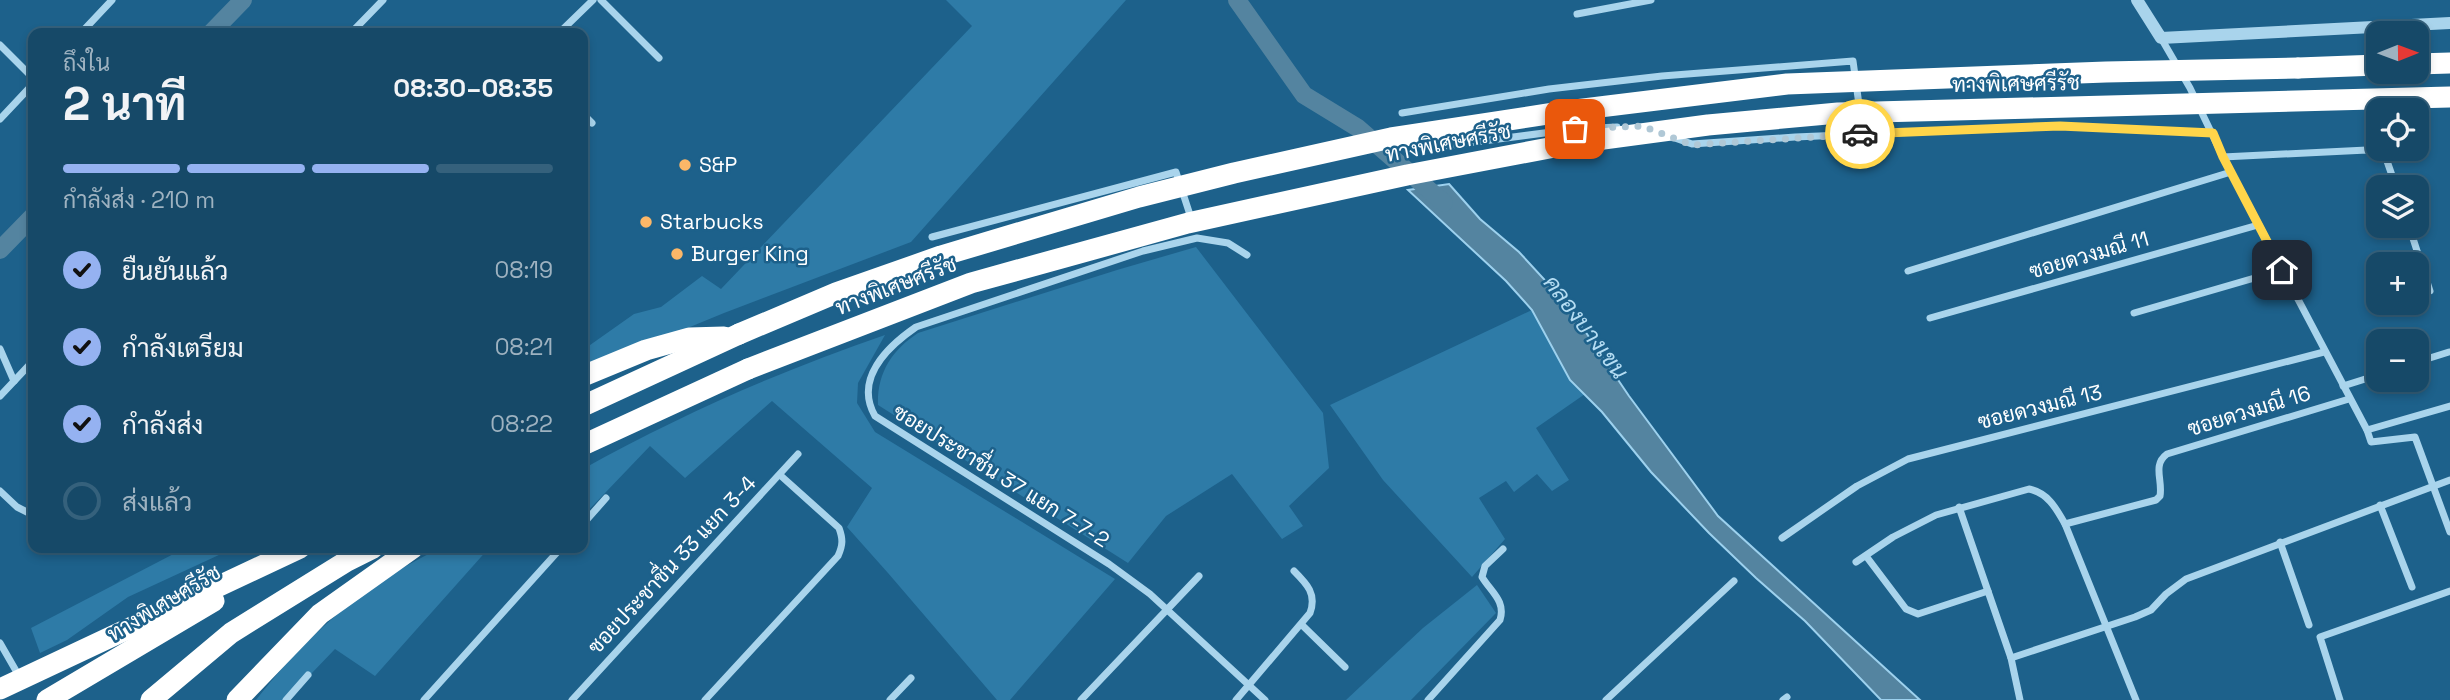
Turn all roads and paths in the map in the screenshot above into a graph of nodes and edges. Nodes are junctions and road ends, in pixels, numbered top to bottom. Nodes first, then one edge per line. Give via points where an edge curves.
1 (113, 0) edge
2 (383, 0) edge
3 (593, 0) edge
4 (601, 0) edge
5 (1651, 0) edge
6 (2137, 0) edge
7 (1577, 15) dead end
8 (2450, 23) edge
9 (86, 28) edge
10 (356, 28) edge
11 (564, 28) edge
12 (2161, 38) junction
13 (0, 46) edge
14 (659, 58) dead end
15 (2450, 63) edge
16 (2429, 64) edge
17 (2366, 65) edge
18 (28, 73) edge
19 (28, 89) edge
20 (2450, 97) edge
21 (1402, 113) dead end
22 (588, 118) edge
23 (0, 119) edge
24 (593, 123) dead end
25 (2213, 133) junction
26 (1863, 134) junction
27 (1437, 146) dead end
28 (2223, 157) junction
29 (2231, 172) junction
30 (2392, 175) edge
31 (2258, 225) junction
32 (932, 237) dead end
33 (1197, 238) junction
34 (2413, 238) edge
35 (1247, 255) dead end
36 (2282, 270) junction
37 (1908, 271) dead end
38 (2430, 290) dead end
39 (2134, 313) dead end
40 (1930, 318) dead end
41 (735, 335) junction
42 (0, 349) edge
43 (2324, 352) junction
44 (2449, 352) edge
45 (2429, 358) edge
46 (28, 366) edge
47 (588, 374) edge
48 (2366, 379) edge
49 (14, 381) junction
50 (2343, 386) junction
51 (0, 396) edge
52 (2349, 399) junction
53 (588, 403) edge
54 (2450, 406) edge
55 (2367, 430) junction
56 (588, 443) edge
57 (798, 454) dead end
58 (780, 475) junction
59 (2450, 480) edge
60 (2432, 486) junction
61 (0, 491) edge
62 (606, 498) dead end
63 (2380, 505) junction
64 (1959, 507) junction
65 (28, 512) edge
66 (588, 518) edge
67 (2065, 524) junction
68 (2450, 532) edge
69 (1782, 538) dead end
70 (2280, 542) junction
71 (1503, 549) dead end
72 (292, 553) edge
73 (295, 553) edge
74 (363, 553) edge
75 (406, 553) edge
76 (556, 553) edge
77 (1866, 556) junction
78 (1856, 562) dead end
79 (1294, 571) dead end
80 (1199, 576) dead end
81 (1734, 582) dead end
82 (2412, 587) dead end
83 (1988, 590) junction
84 (2450, 591) edge
85 (1167, 611) junction
86 (1302, 625) junction
87 (2309, 625) dead end
88 (2105, 626) junction
89 (0, 643) edge
90 (2011, 658) junction
91 (1345, 667) dead end
92 (308, 675) dead end
93 (911, 678) dead end
94 (21, 679) junction
95 (1249, 686) junction
96 (0, 689) edge
97 (47, 700) edge
98 (151, 700) edge
99 (237, 700) edge
100 (286, 700) edge
101 (424, 700) edge
102 (572, 700) edge
103 (705, 700) edge
104 (890, 700) edge
105 (1081, 700) edge
106 (1236, 700) edge
107 (1265, 700) edge
108 (1428, 700) edge
109 (1606, 700) edge
110 (2020, 700) edge
111 (2136, 700) edge
112 (2340, 700) edge

1 - 9 street
2 - 10 street
3 - 11 street
4 - 14 street
5 - 7 street
6 - 12 street
8 - 12 street
12 - 25 street
13 - 18 street
15 - 16 highway
17 - 41 highway, ทางพิเศษศรีรัช, bridge via 1787,84 1391,138 1139,197 941,256
19 - 23 street
20 - 56 highway, ทางพิเศษศรีรัช, bridge via 1838,113 1581,142 1188,223 971,283 748,369
21 - 26 street via 1549,89 1853,61
22 - 24 street
25 - 26 street via 2060,126
25 - 28 street
26 - 27 street via 1692,145 1642,126 1575,129
28 - 29 street
28 - 30 street via 2367,150 2381,152
29 - 31 street
29 - 37 street
31 - 36 street
31 - 40 street, ซอยดวงมณี 11
32 - 33 street via 1177,172
33 - 35 street, ซอยประชาชื่น 37 แยก 7-7-2 via 1228,243
33 - 85 street, ซอยประชาชื่น 37 แยก 7-7-2 via 1143,251 916,327 881,358 868,388 875,416 1109,565
34 - 38 street
36 - 39 street
36 - 43 street
41 - 47 highway via 689,338
41 - 53 highway, ทางพิเศษศรีรัช
42 - 49 street
43 - 50 street
43 - 69 street, ซอยดวงมณี 13 via 1908,459 1857,485
44 - 45 street
46 - 49 street
48 - 50 street
49 - 51 street
50 - 52 street
52 - 55 street
52 - 67 street, ซอยดวงมณี 16 via 2167,454 2158,466 2162,489 2156,500
54 - 55 street
55 - 60 street via 2371,442 2415,437
57 - 58 street, ซอยประชาชื่น 33 แยก 3-4
58 - 102 street, ซอยประชาชื่น 33 แยก 3-4
58 - 103 street via 839,528 842,547
59 - 60 street
60 - 63 street
60 - 68 street
61 - 65 street
62 - 66 street
63 - 70 street
63 - 82 street
64 - 67 street via 2029,489 2052,503
64 - 77 street via 1916,524
64 - 83 street
67 - 88 street
70 - 87 street
70 - 88 street via 2186,579 2151,610
71 - 108 street via 1485,566 1482,577 1501,604 1500,620
72 - 94 highway
73 - 97 highway, ทางพิเศษศรีรัช
74 - 98 highway via 230,633
75 - 99 highway via 320,614
76 - 101 street
77 - 78 street
77 - 83 street via 1912,613
79 - 86 street via 1312,594 1313,604
80 - 85 street
81 - 109 street
83 - 90 street
84 - 112 street via 2320,637
85 - 95 street, ซอยประชาชื่น 37 แยก 7-7-2
85 - 105 street
86 - 91 street
86 - 95 street
88 - 90 street
88 - 111 street
89 - 94 street
90 - 110 street
92 - 100 street
93 - 104 street
94 - 96 highway
95 - 106 street
95 - 107 street, ซอยประชาชื่น 37 แยก 7-7-2

